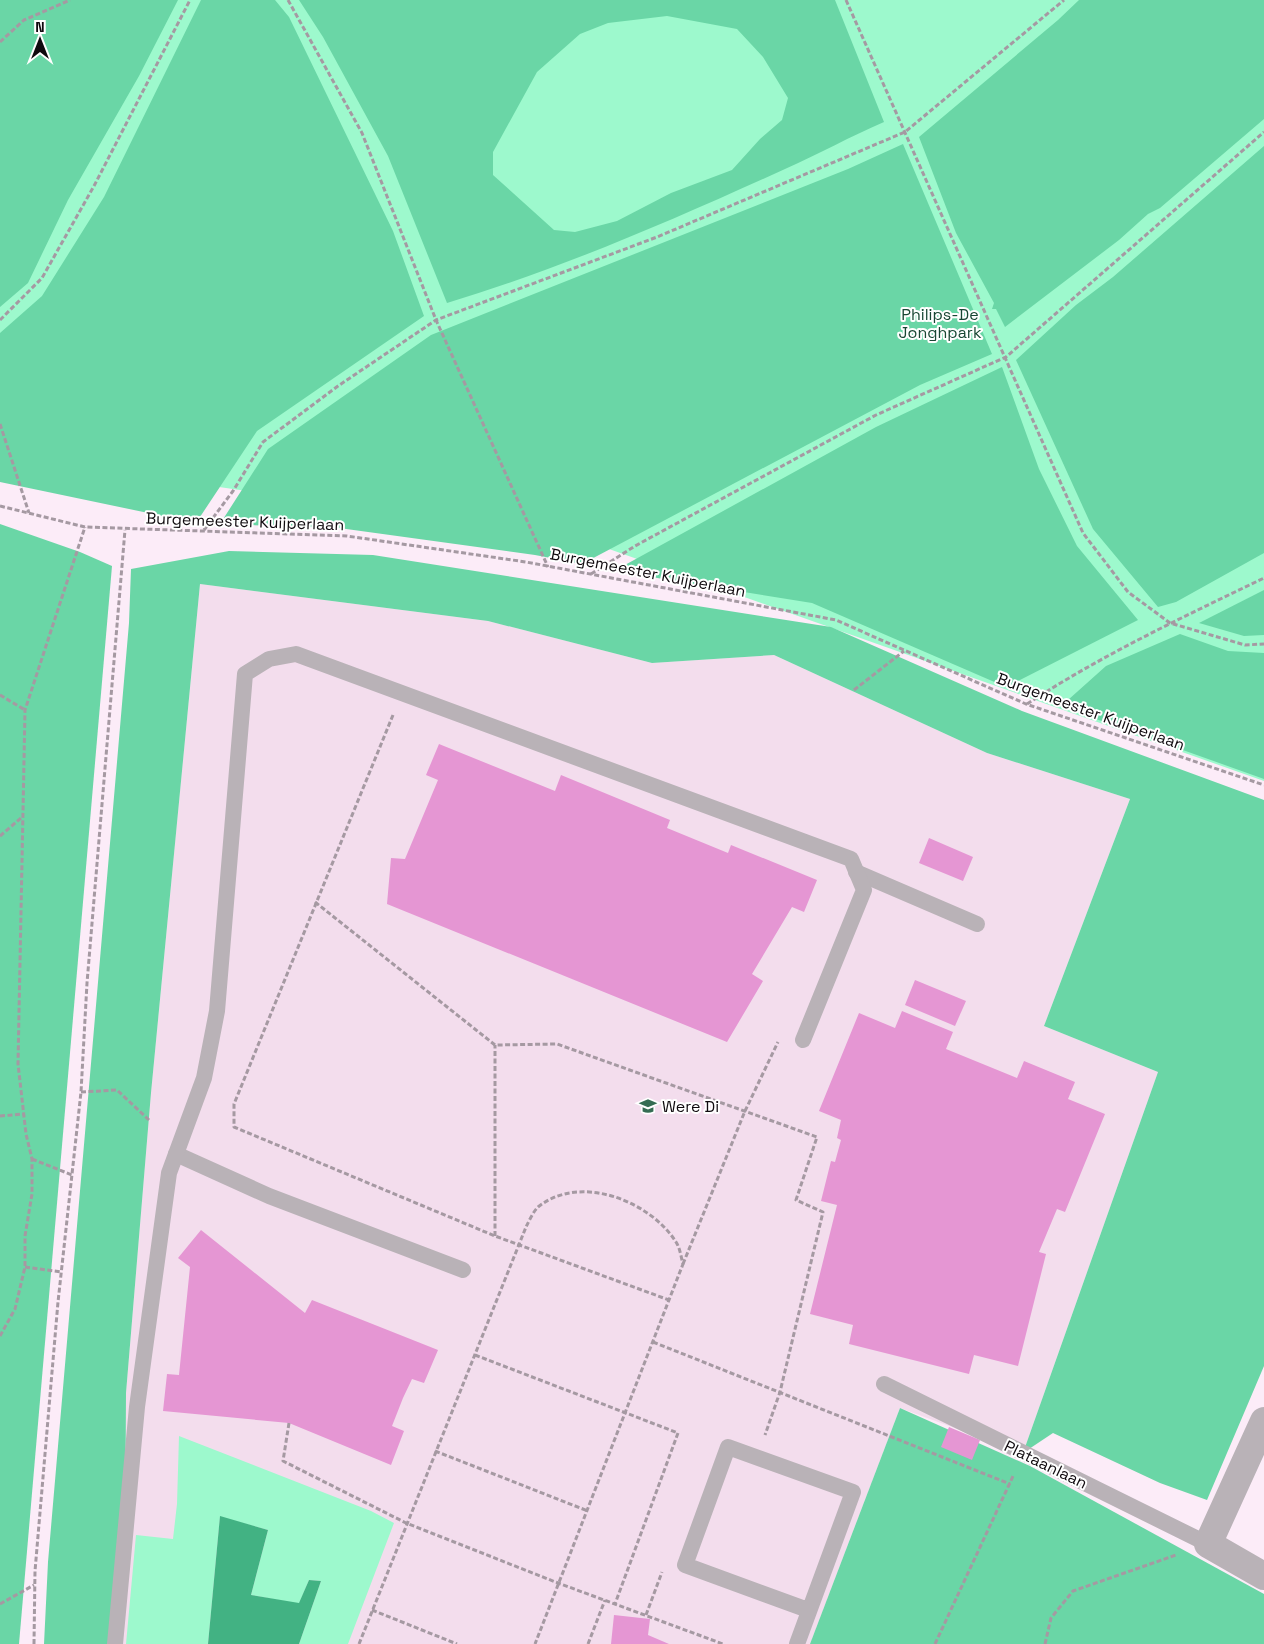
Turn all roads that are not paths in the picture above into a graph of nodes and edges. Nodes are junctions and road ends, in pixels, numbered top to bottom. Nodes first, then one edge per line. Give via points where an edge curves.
1 (856, 872) junction
2 (977, 924) dead end
3 (803, 1040) road end
4 (176, 1154) junction
5 (463, 1270) dead end
6 (884, 1384) dead end
7 (1264, 1421) edge
8 (1208, 1544) junction
9 (1264, 1576) edge
10 (808, 1610) junction
11 (114, 1644) edge
12 (797, 1644) edge

1 - 2 lane
1 - 3 lane via 864,890
1 - 4 lane via 850,859 296,654 270,659 245,674 218,1011 204,1078
4 - 5 lane via 270,1196
4 - 11 lane via 169,1173 137,1407
6 - 8 lane, Plataanlaan
7 - 8 street
8 - 9 street, Plataanlaan
10 - 10 lane via 853,1492 728,1447 685,1565
10 - 12 lane

